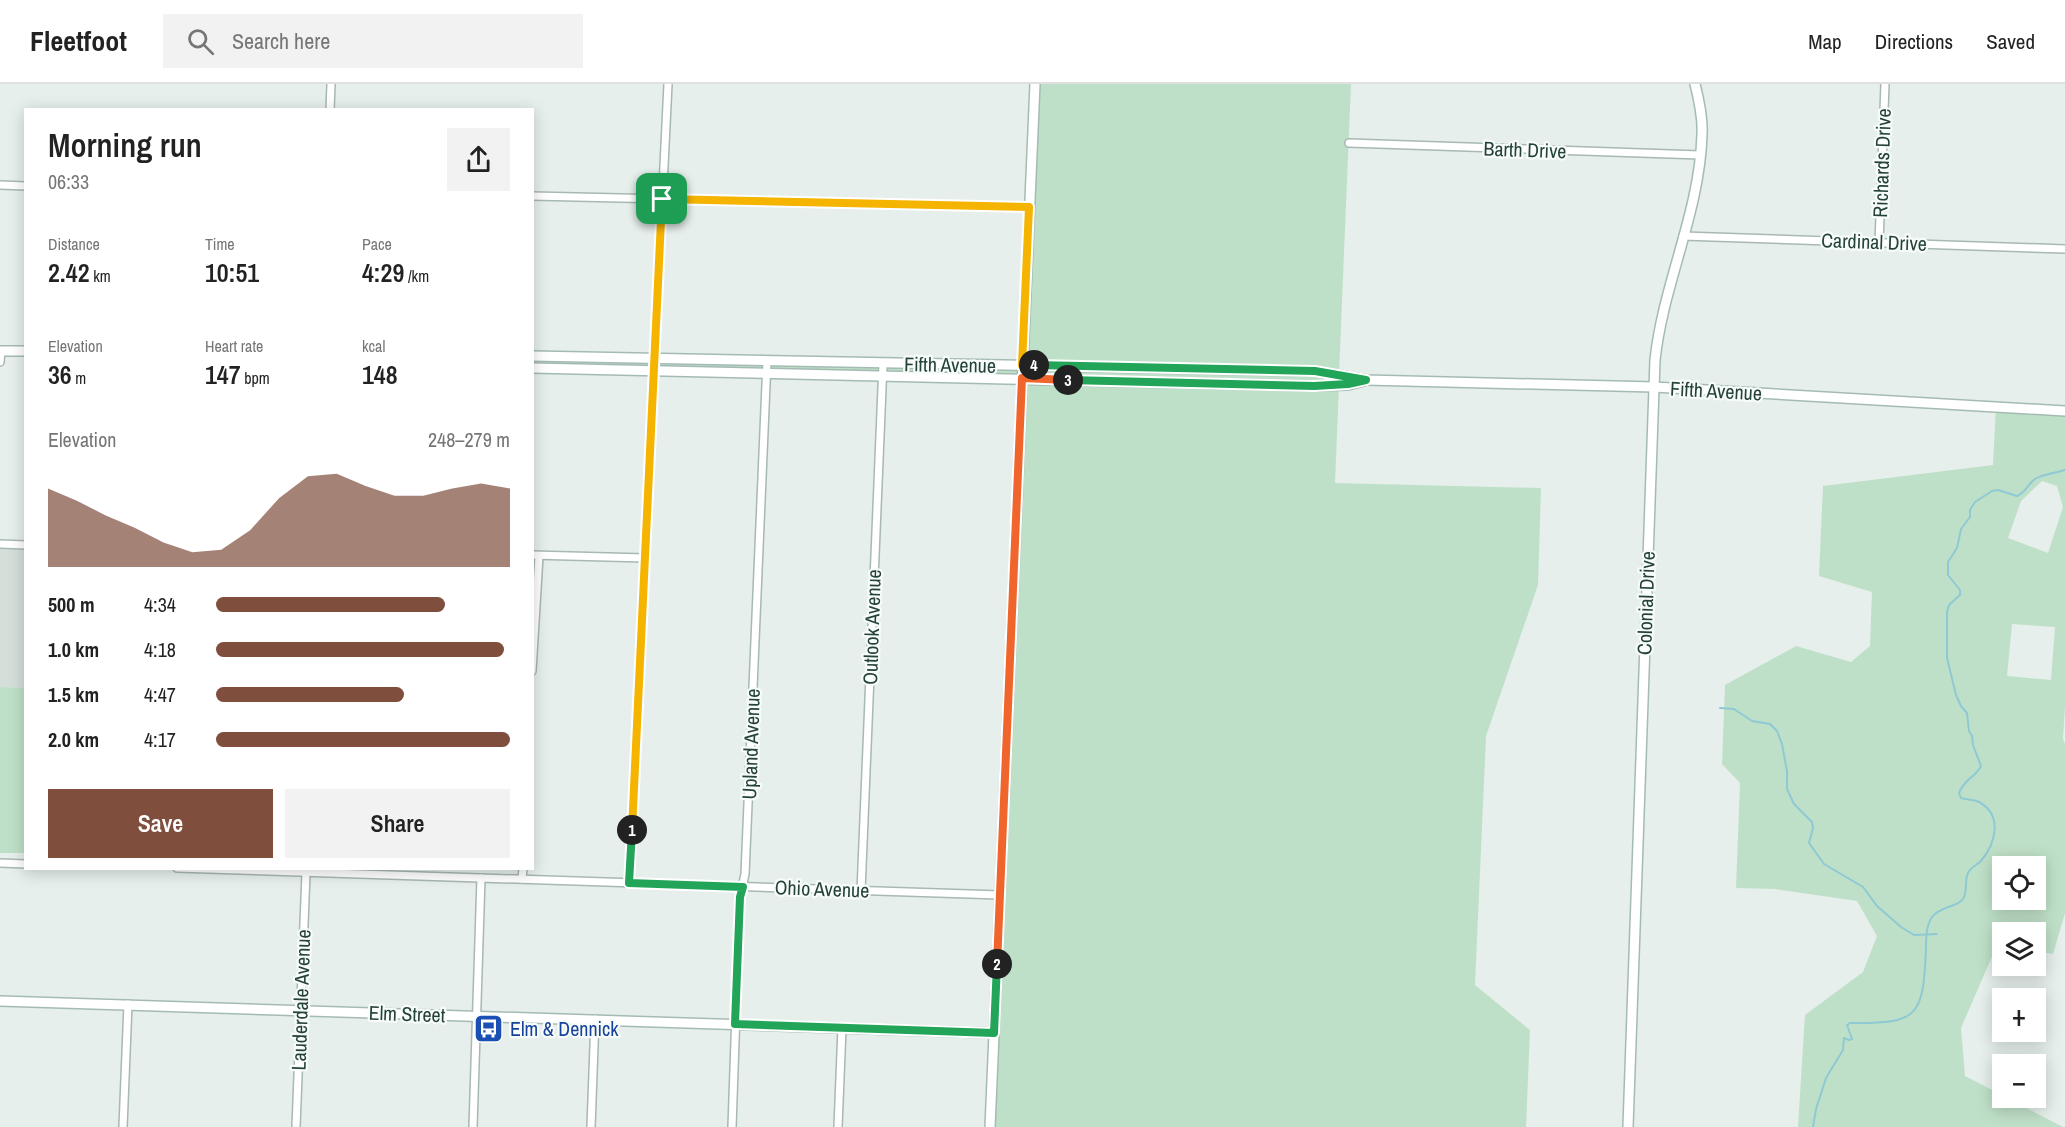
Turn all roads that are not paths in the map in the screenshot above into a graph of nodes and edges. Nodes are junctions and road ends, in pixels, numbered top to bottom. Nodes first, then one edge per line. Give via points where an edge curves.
1 (331, 84) edge
2 (668, 84) edge
3 (1035, 84) edge
4 (1695, 84) edge
5 (1885, 84) edge
6 (330, 108) edge
7 (1349, 143) dead end
8 (1700, 155) junction
9 (0, 185) edge
10 (24, 186) edge
11 (534, 196) edge
12 (662, 199) junction
13 (1029, 207) junction
14 (1683, 236) junction
15 (1879, 243) junction
16 (2065, 249) edge
17 (0, 351) edge
18 (24, 351) edge
19 (534, 356) edge
20 (655, 358) junction
21 (767, 361) junction
22 (0, 362) edge
23 (883, 364) junction
24 (1022, 365) junction
25 (534, 368) edge
26 (654, 371) junction
27 (767, 374) junction
28 (882, 376) junction
29 (1022, 378) junction
30 (1366, 380) junction
31 (1654, 387) junction
32 (2065, 411) edge
33 (0, 544) edge
34 (24, 545) edge
35 (536, 556) edge
36 (645, 558) junction
37 (534, 614) edge
38 (0, 863) edge
39 (24, 864) edge
40 (229, 870) edge
41 (523, 870) edge
42 (410, 872) edge
43 (306, 873) junction
44 (481, 878) junction
45 (522, 879) junction
46 (629, 883) junction
47 (743, 887) junction
48 (861, 891) junction
49 (1000, 895) junction
50 (0, 1001) edge
51 (128, 1004) junction
52 (301, 1010) junction
53 (477, 1016) junction
54 (595, 1019) junction
55 (735, 1024) junction
56 (842, 1028) junction
57 (994, 1033) junction
58 (123, 1127) edge
59 (296, 1127) edge
60 (473, 1127) edge
61 (591, 1127) edge
62 (732, 1127) edge
63 (838, 1127) edge
64 (990, 1127) edge
65 (1628, 1127) edge

1 - 6 street
2 - 12 street
3 - 13 street
4 - 8 street, Colonial Drive via 1702,126
5 - 15 street, Richards Drive
7 - 8 street, Barth Drive
8 - 14 street, Colonial Drive
9 - 10 street
11 - 12 street
12 - 13 street
12 - 20 street
13 - 24 street
14 - 15 street, Cardinal Drive
14 - 31 street, Colonial Drive via 1656,343
15 - 16 street, Cardinal Drive
17 - 18 street
17 - 22 street
19 - 20 street, Fifth Avenue
20 - 21 street, Fifth Avenue
20 - 26 street
21 - 23 street, Fifth Avenue
21 - 27 street, Upland Avenue
23 - 24 street, Fifth Avenue
23 - 28 street, Outlook Avenue
24 - 29 street
24 - 30 street, Fifth Avenue via 1315,371
25 - 26 street, Fifth Avenue
26 - 27 street, Fifth Avenue
26 - 36 street
27 - 28 street, Fifth Avenue
27 - 47 street, Upland Avenue
28 - 29 street, Fifth Avenue
28 - 48 street, Outlook Avenue
29 - 30 street, Fifth Avenue via 1314,386
29 - 49 street
30 - 31 street, Fifth Avenue
31 - 32 street, Fifth Avenue
31 - 65 street, Colonial Drive
33 - 34 street
35 - 36 street
35 - 37 street
36 - 46 street
38 - 39 street
40 - 43 street, Ohio Avenue
41 - 45 street
42 - 43 street, Ohio Avenue
42 - 44 street, Ohio Avenue
43 - 52 street, Lauderdale Avenue
44 - 45 street, Ohio Avenue
44 - 53 street
45 - 46 street, Ohio Avenue
46 - 47 street, Ohio Avenue
47 - 48 street, Ohio Avenue
47 - 55 street, Upland Avenue
48 - 49 street, Ohio Avenue
49 - 57 street
50 - 51 street, Elm Street
51 - 52 street, Elm Street
51 - 58 street
52 - 53 street, Elm Street
52 - 59 street, Lauderdale Avenue
53 - 54 street, Elm Street
53 - 60 street
54 - 55 street, Elm Street
54 - 61 street
55 - 56 street, Elm Street
55 - 62 street, Upland Avenue
56 - 57 street, Elm Street
56 - 63 street
57 - 64 street

